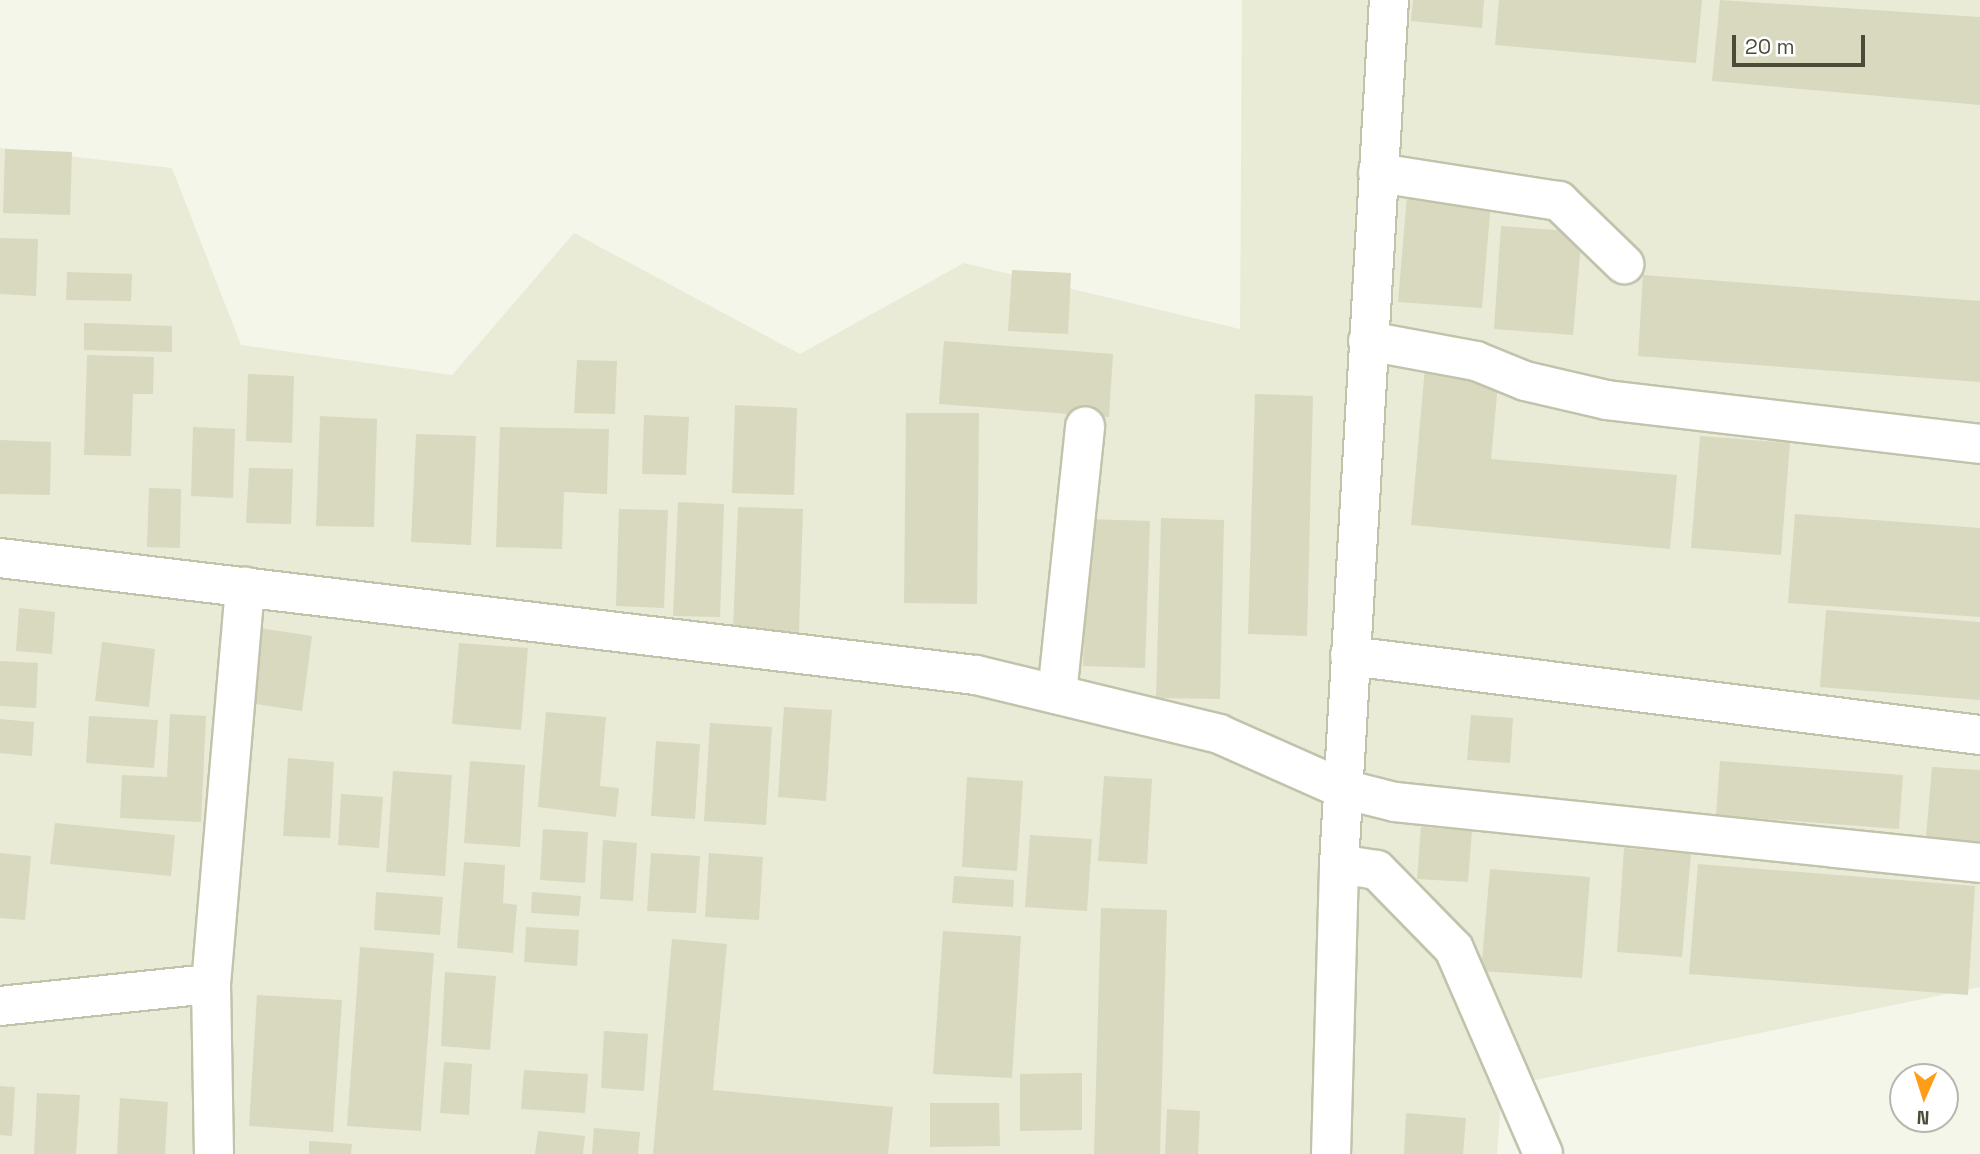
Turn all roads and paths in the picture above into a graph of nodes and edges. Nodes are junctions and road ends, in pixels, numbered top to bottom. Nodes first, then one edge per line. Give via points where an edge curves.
1 (1389, 0) edge
2 (1378, 173) junction
3 (1624, 264) dead end
4 (1368, 341) junction
5 (1085, 426) dead end
6 (1980, 444) edge
7 (0, 558) edge
8 (245, 586) junction
9 (1350, 656) junction
10 (1057, 694) junction
11 (1980, 735) edge
12 (1343, 789) junction
13 (1980, 863) edge
14 (1339, 864) junction
15 (211, 984) junction
16 (0, 1006) edge
17 (214, 1154) edge
18 (1331, 1154) edge
19 (1543, 1154) edge

1 - 2 street
2 - 3 street via 1559,201
2 - 4 street
4 - 6 street via 1476,361 1525,381 1607,400
4 - 9 street
5 - 10 street
7 - 8 street
8 - 10 street via 707,639 976,675
8 - 15 street
9 - 11 street
9 - 12 street
10 - 12 street via 1219,734
12 - 13 street via 1456,812
12 - 14 street
14 - 18 street
14 - 19 street via 1377,870 1454,950
15 - 16 street
15 - 17 street

